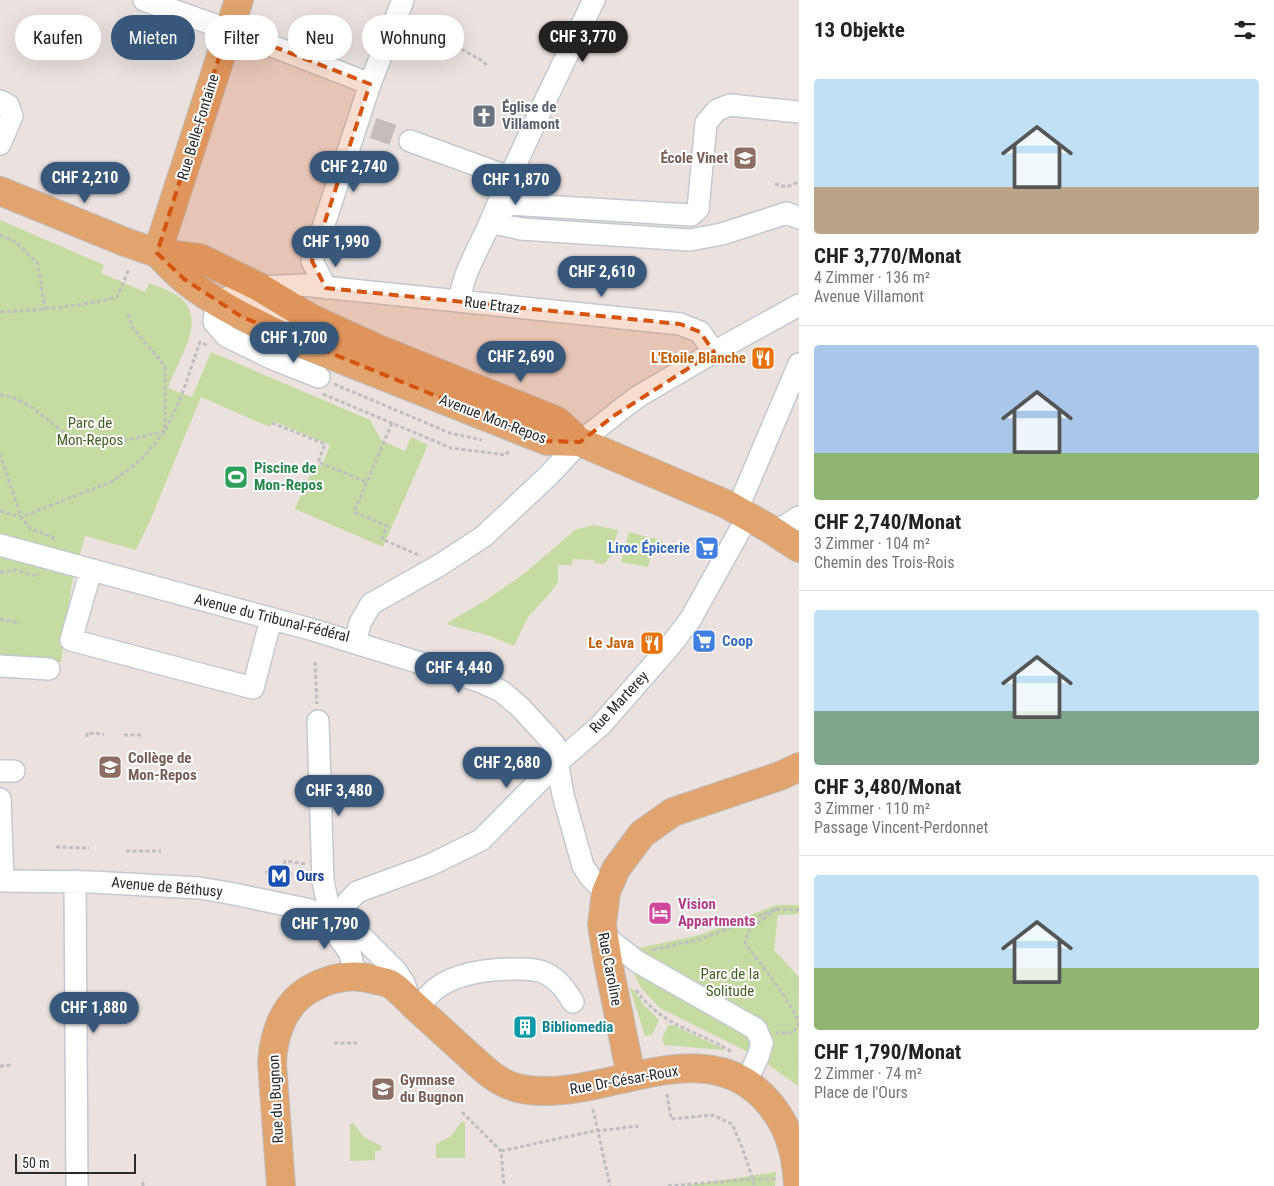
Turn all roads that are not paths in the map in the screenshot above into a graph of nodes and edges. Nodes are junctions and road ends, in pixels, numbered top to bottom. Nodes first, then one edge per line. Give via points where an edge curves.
1 (144, 0) edge
2 (238, 0) edge
3 (403, 0) edge
4 (594, 0) edge
5 (233, 15) edge
6 (205, 21) edge
7 (278, 48) edge
8 (218, 60) edge
9 (370, 84) junction
10 (0, 101) edge
11 (799, 112) edge
12 (410, 141) tunnel mouth
13 (0, 144) edge
14 (509, 177) junction
15 (0, 191) edge
16 (799, 218) edge
17 (491, 222) junction
18 (157, 253) junction
19 (259, 287) junction
20 (326, 288) junction
21 (216, 301) junction
22 (460, 301) junction
23 (799, 305) edge
24 (378, 349) junction
25 (714, 352) junction
26 (799, 364) edge
27 (580, 442) junction
28 (742, 513) junction
29 (799, 517) edge
30 (775, 532) junction
31 (0, 545) edge
32 (799, 548) edge
33 (91, 570) junction
34 (271, 619) junction
35 (355, 643) junction
36 (0, 666) edge
37 (49, 669) dead end
38 (318, 721) road end
39 (558, 762) junction
40 (799, 767) edge
41 (0, 799) edge
42 (2, 881) edge
43 (76, 881) junction
44 (606, 892) junction
45 (338, 911) junction
46 (603, 935) junction
47 (343, 977) junction
48 (573, 1002) dead end
49 (415, 1006) junction
50 (631, 1076) junction
51 (746, 1082) junction
52 (789, 1183) edge
53 (77, 1186) edge
54 (281, 1186) edge

1 - 6 street
2 - 5 main road, Rue Belle-Fontaine
3 - 9 street
4 - 14 street
7 - 9 street
8 - 18 main road, Rue Belle-Fontaine
9 - 20 street via 366,126 312,261
10 - 13 street via 8,105 12,116
11 - 17 street via 730,106 717,110 706,123 698,209 691,215 509,204
12 - 14 street
14 - 17 street
15 - 18 main road, Avenue Mon-Repos
16 - 17 street via 787,214 690,240 521,229
17 - 22 street via 461,286
18 - 19 main road, Avenue Mon-Repos via 199,258
18 - 21 main road, Avenue Mon-Repos via 184,279
19 - 20 street, Rue Etraz
19 - 24 main road, Avenue Mon-Repos via 312,319
20 - 22 street, Rue Etraz
21 - 24 street via 232,296 334,342
21 - 27 main road, Avenue Mon-Repos via 280,335 327,375 394,379 548,442
22 - 25 street, Rue Etraz via 680,324 700,332
23 - 25 street, Avenue du Tribunal-Fédéral
24 - 27 main road, Avenue Mon-Repos via 557,421
25 - 27 street, Avenue du Tribunal-Fédéral via 640,396
26 - 28 street, Rue Marterey
27 - 28 main road
27 - 35 street, Avenue du Tribunal-Fédéral via 484,536 371,604 360,623
28 - 30 main road
28 - 39 street, Rue Marterey via 690,620 601,725
29 - 30 street
30 - 32 main road
31 - 33 street, Avenue du Tribunal-Fédéral
33 - 34 street, Avenue du Tribunal-Fédéral
33 - 34 street via 71,640 253,688
34 - 35 street, Avenue du Tribunal-Fédéral
35 - 39 street via 480,681 501,691 548,736 554,744
36 - 37 street
38 - 45 street via 323,881
39 - 44 street via 563,795 583,866
39 - 45 street, Rue Marterey via 481,840 430,865 357,892
40 - 44 main road, Rue Caroline via 673,812 642,834 616,869
41 - 42 street
42 - 43 street, Avenue de Béthusy
43 - 45 street, Avenue de Béthusy via 199,888 306,909
43 - 53 street
44 - 46 main road, Rue Caroline
45 - 47 street via 333,929 350,953
45 - 49 street, Avenue de Béthusy via 383,957 404,983
46 - 50 main road, Rue Caroline
46 - 51 street via 638,962 756,1029 762,1043
47 - 49 main road, Rue Dr-César-Roux via 365,976 389,984
47 - 54 main road, Rue du Bugnon via 306,991 295,1000 276,1036 272,1062
48 - 49 street via 562,985 546,973 506,969 464,975
49 - 50 main road, Rue Dr-César-Roux via 492,1076 514,1087 537,1092 562,1091
50 - 51 main road, Rue Dr-César-Roux via 675,1069 704,1069 730,1074
51 - 52 main road, Rue Dr-César-Roux via 762,1094 782,1118 794,1152

